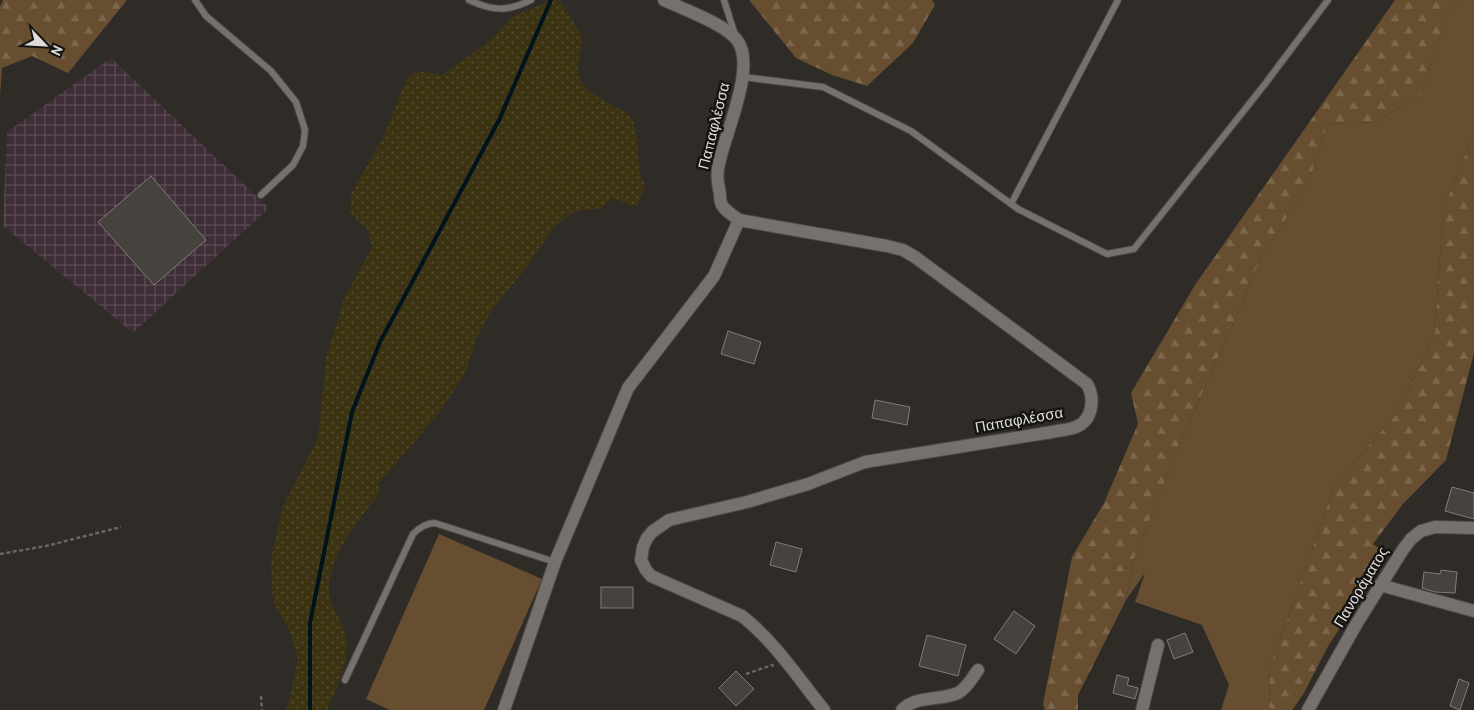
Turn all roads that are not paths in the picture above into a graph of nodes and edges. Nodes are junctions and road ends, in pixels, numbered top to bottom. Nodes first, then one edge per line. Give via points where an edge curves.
1 (195, 0) edge
2 (469, 0) edge
3 (530, 0) edge
4 (664, 0) edge
5 (724, 0) edge
6 (1118, 0) edge
7 (1328, 0) edge
8 (736, 38) junction
9 (743, 76) junction
10 (260, 195) dead end
11 (1011, 204) junction
12 (739, 220) junction
13 (1474, 528) edge
14 (555, 562) junction
15 (1380, 585) junction
16 (1474, 611) edge
17 (1158, 645) dead end
18 (978, 670) dead end
19 (345, 680) dead end
20 (504, 710) edge
21 (824, 710) edge
22 (902, 710) edge
23 (1142, 710) edge
24 (1308, 710) edge

1 - 10 lane via 206,16 271,70 296,102 305,130 303,146 293,165
2 - 3 lane via 494,9 518,7
4 - 8 street via 722,27
5 - 8 lane
6 - 11 lane
7 - 11 lane via 1134,249 1107,254
8 - 9 street, Παπαφλέσσα via 743,49
9 - 11 lane via 823,87 910,131
9 - 12 street, Παπαφλέσσα via 718,165 722,206
12 - 14 street via 714,276 628,388
12 - 21 street, Παπαφλέσσα via 903,250 1087,384 1092,392 1090,411 1078,426 865,462 800,487 669,520 652,532 643,547 641,560 651,576 746,619 786,661
13 - 15 street, Πανοράματος via 1435,527 1416,534
14 - 19 lane via 435,523 418,529
14 - 20 street
15 - 16 street
15 - 24 street, Πανοράματος
17 - 23 street
18 - 22 street via 959,692 916,701

